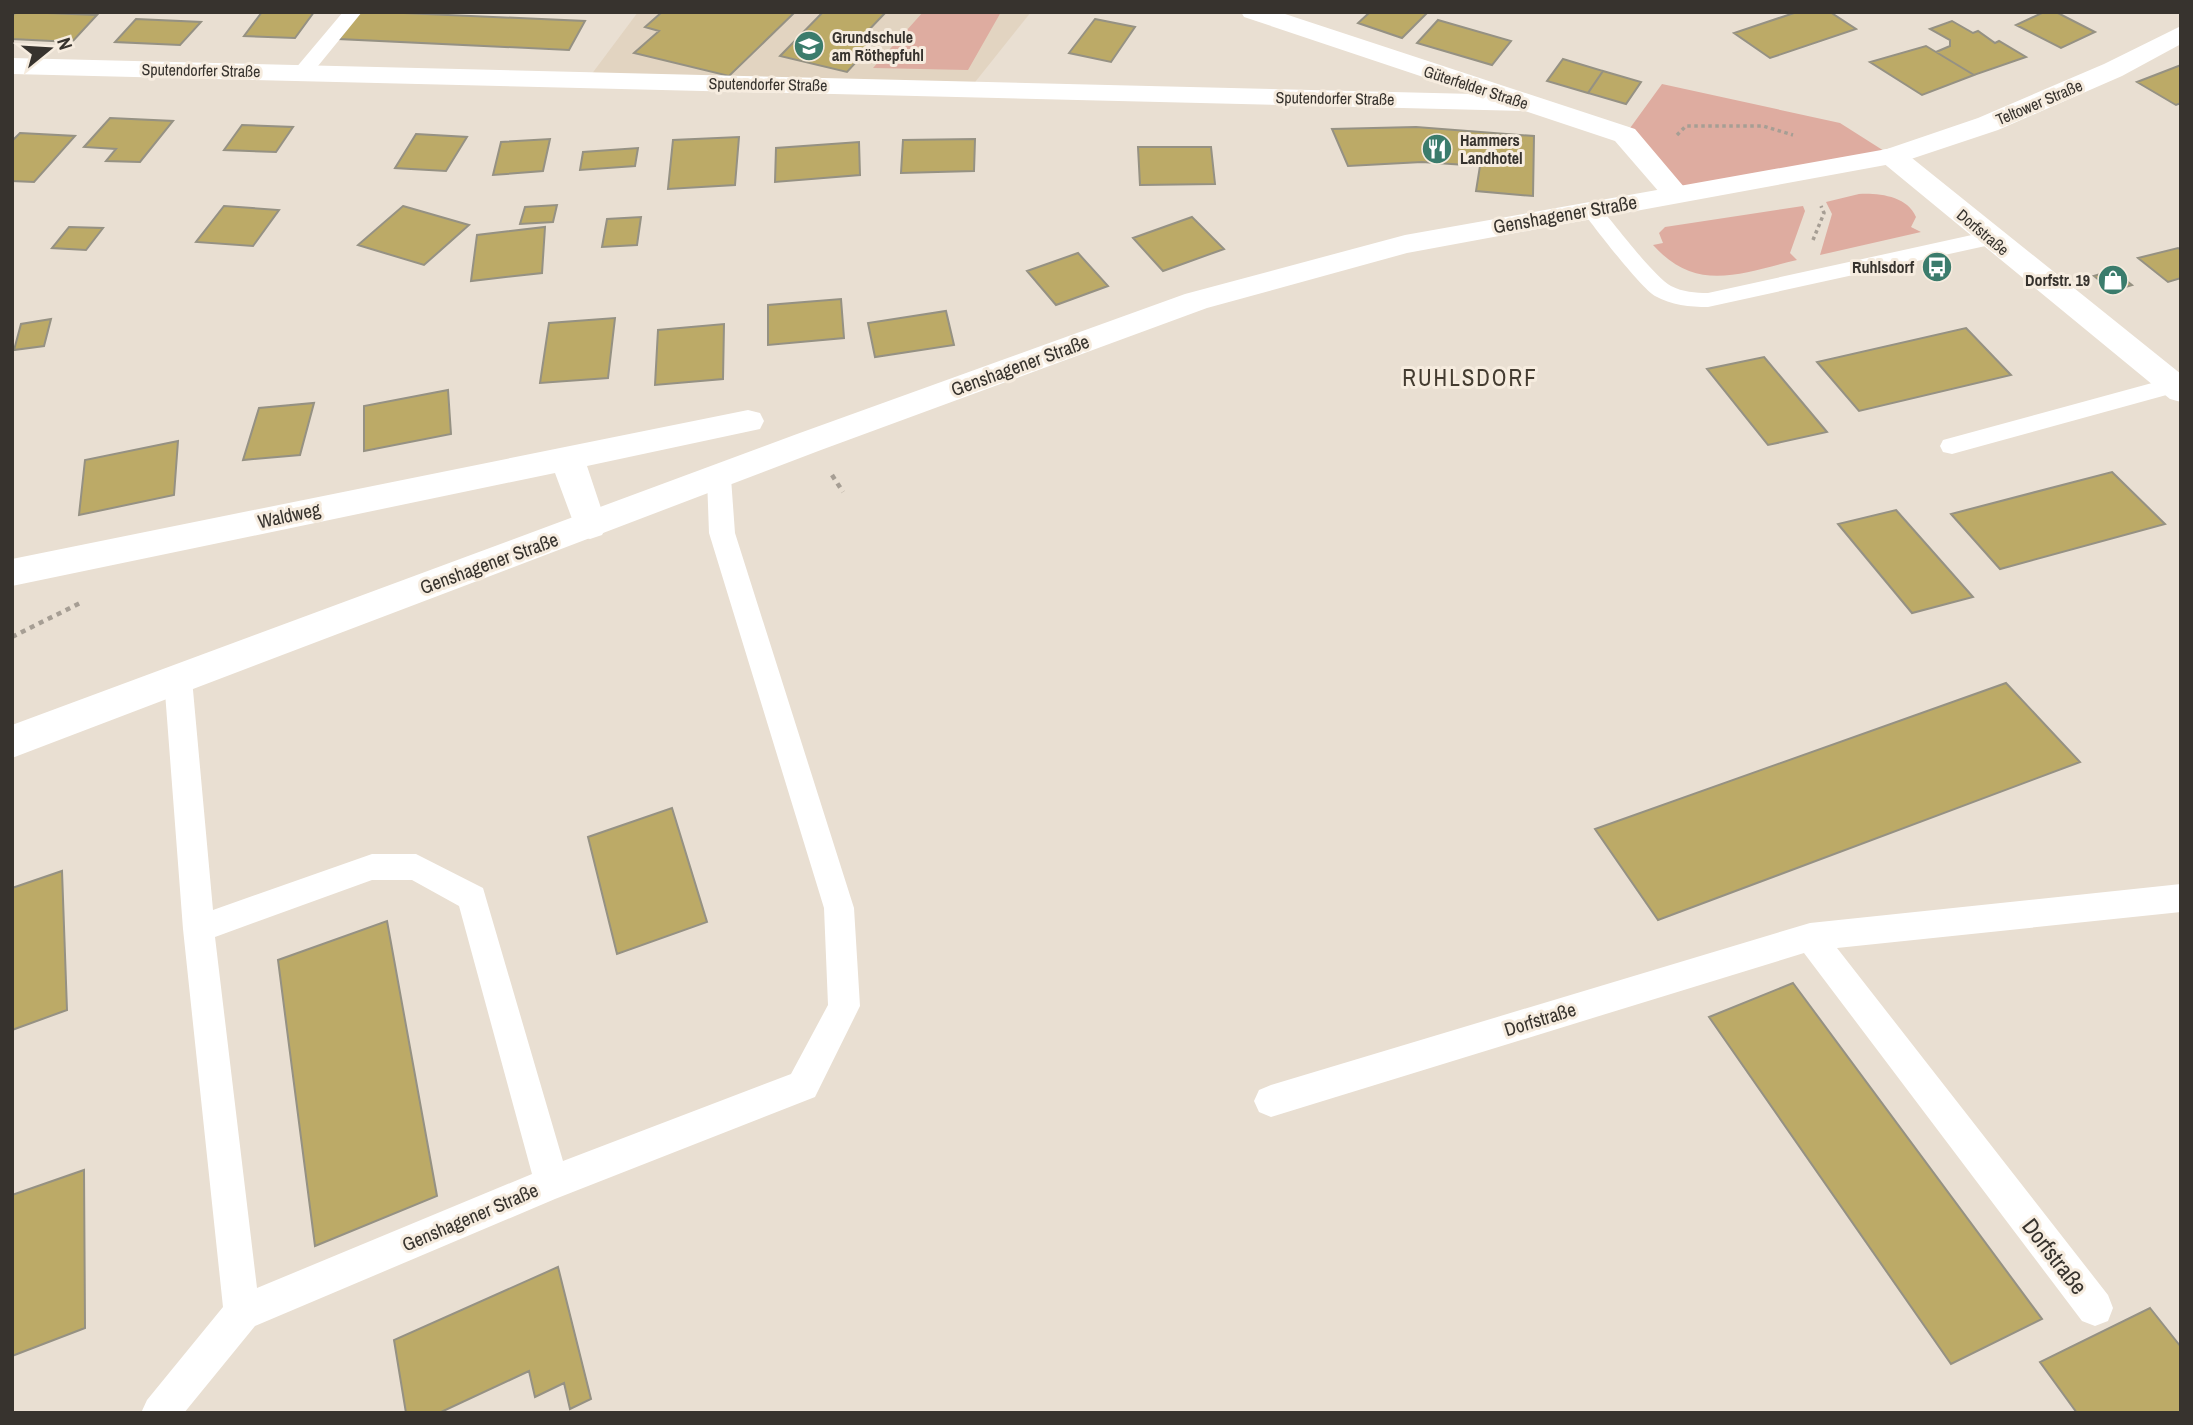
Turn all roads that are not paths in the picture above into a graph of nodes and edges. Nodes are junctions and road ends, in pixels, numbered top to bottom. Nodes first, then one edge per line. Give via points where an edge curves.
1 (353, 12) edge
2 (1253, 12) edge
3 (2181, 34) edge
4 (12, 66) edge
5 (302, 73) junction
6 (1524, 103) junction
7 (1892, 156) junction
8 (1676, 194) junction
9 (1591, 209) junction
10 (1990, 238) junction
11 (2177, 388) edge
12 (748, 421) dead end
13 (1952, 446) dead end
14 (567, 457) junction
15 (719, 478) junction
16 (590, 526) junction
17 (12, 573) edge
18 (178, 679) junction
19 (12, 742) edge
20 (2181, 898) edge
21 (199, 929) junction
22 (1810, 937) junction
23 (1271, 1101) dead end
24 (552, 1183) junction
25 (2095, 1308) dead end
26 (242, 1313) junction
27 (160, 1413) edge

1 - 5 lane
2 - 6 street, Güterfelder Straße
3 - 7 street, Teltower Straße via 2113,70 1988,124
4 - 5 street, Sputendorfer Straße
5 - 6 street, Sputendorfer Straße
6 - 8 street, Güterfelder Straße via 1625,135
7 - 8 street, Genshagener Straße
7 - 10 street, Dorfstraße
8 - 9 street, Genshagener Straße
9 - 10 lane via 1657,286 1693,300
9 - 15 street, Genshagener Straße via 1405,244 1196,301
10 - 11 street, Dorfstraße
11 - 13 lane, Dorfstraße
12 - 14 street, Waldweg
14 - 16 street
14 - 17 street, Waldweg
15 - 16 street, Genshagener Straße
15 - 24 lane via 722,533 839,908 844,1006 803,1086
16 - 18 street, Genshagener Straße
18 - 19 street, Genshagener Straße
18 - 21 lane
20 - 22 lane, Dorfstraße
21 - 24 lane, Genshagener Straße via 372,867 416,867 472,898
21 - 26 lane
22 - 23 lane, Dorfstraße
22 - 25 lane, Dorfstraße
24 - 26 lane, Genshagener Straße
26 - 27 lane

